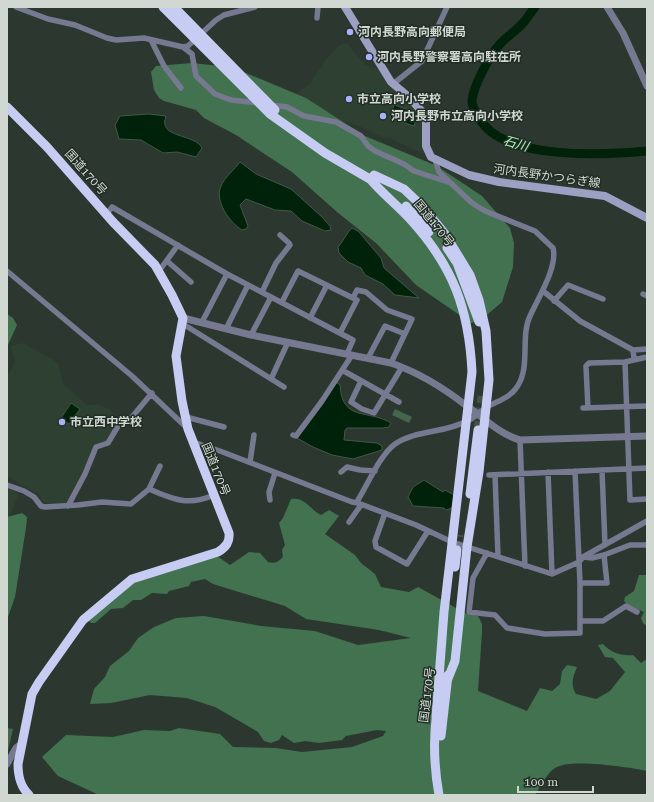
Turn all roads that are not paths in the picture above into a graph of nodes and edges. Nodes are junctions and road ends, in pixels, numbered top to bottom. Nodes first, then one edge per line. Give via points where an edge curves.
1 (16, 7) edge
2 (163, 7) edge
3 (174, 7) edge
4 (255, 7) edge
5 (318, 7) edge
6 (344, 7) edge
7 (448, 7) edge
8 (607, 7) edge
9 (317, 18) dead end
10 (197, 36) junction
11 (151, 40) junction
12 (183, 47) junction
13 (394, 84) junction
14 (647, 86) edge
15 (181, 88) dead end
16 (258, 103) junction
17 (270, 105) junction
18 (7, 107) edge
19 (435, 160) junction
20 (373, 177) junction
21 (449, 182) junction
22 (107, 214) junction
23 (647, 218) edge
24 (280, 235) dead end
25 (178, 245) junction
26 (167, 261) junction
27 (7, 271) edge
28 (159, 272) junction
29 (227, 274) junction
30 (191, 282) dead end
31 (248, 285) junction
32 (327, 285) junction
33 (543, 291) junction
34 (262, 292) junction
35 (271, 297) junction
36 (353, 298) junction
37 (603, 300) dead end
38 (554, 301) junction
39 (282, 302) junction
40 (310, 318) junction
41 (183, 321) junction
42 (202, 322) junction
43 (226, 328) junction
44 (340, 333) junction
45 (404, 334) junction
46 (251, 335) junction
47 (288, 342) junction
48 (647, 349) edge
49 (633, 350) junction
50 (349, 354) junction
51 (647, 357) edge
52 (368, 358) junction
53 (634, 359) junction
54 (624, 362) junction
55 (391, 363) junction
56 (402, 367) junction
57 (342, 370) junction
58 (271, 379) junction
59 (361, 381) junction
60 (284, 388) dead end
61 (152, 393) junction
62 (386, 394) junction
63 (479, 396) tunnel mouth
64 (399, 402) dead end
65 (647, 406) edge
66 (469, 407) junction
67 (487, 407) junction
68 (627, 408) junction
69 (481, 416) junction
70 (186, 417) junction
71 (224, 427) dead end
72 (472, 427) junction
73 (188, 429) junction
74 (293, 435) dead end
75 (254, 436) dead end
76 (647, 436) edge
77 (627, 437) junction
78 (520, 440) junction
79 (193, 442) junction
80 (250, 462) junction
81 (160, 466) dead end
82 (647, 468) edge
83 (628, 469) junction
84 (602, 470) junction
85 (375, 471) junction
86 (575, 471) junction
87 (341, 472) dead end
88 (548, 472) junction
89 (275, 473) junction
90 (522, 474) junction
91 (7, 485) edge
92 (149, 490) junction
93 (214, 495) junction
94 (647, 499) edge
95 (270, 500) dead end
96 (360, 504) junction
97 (68, 506) junction
98 (385, 513) junction
99 (647, 521) edge
100 (349, 522) dead end
101 (428, 531) junction
102 (462, 536) tunnel mouth
103 (605, 545) junction
104 (647, 545) edge
105 (460, 547) junction
106 (487, 553) junction
107 (604, 555) junction
108 (498, 556) junction
109 (581, 559) junction
110 (525, 566) junction
111 (552, 574) junction
112 (580, 583) junction
113 (637, 612) dead end
114 (580, 621) junction
115 (21, 744) junction
116 (7, 764) edge
117 (29, 795) edge
118 (439, 795) edge
119 (445, 795) edge

1 - 11 street via 107,38
2 - 10 highway, 国道170号
3 - 10 highway, 国道170号
4 - 10 street via 224,15
5 - 9 street
6 - 13 main road via 381,68
7 - 13 street via 422,61
8 - 14 street via 616,20
10 - 12 street via 188,46
10 - 16 highway, 国道170号
10 - 17 highway, 国道170号
11 - 12 street
11 - 15 street via 164,66
12 - 16 street via 192,54 196,76 215,94 231,100
13 - 19 main road via 426,116 426,146 428,153
16 - 20 highway, 国道170号 via 293,132 325,153
17 - 20 highway, 国道170号 via 296,127
17 - 21 street via 287,107 304,116 336,122 361,136 375,151 404,164 414,172
18 - 22 highway, 国道170号 via 47,146
19 - 21 street via 439,172
19 - 23 main road, 河内長野かつらぎ線 via 469,175 499,182 605,196
20 - 63 highway, 国道170号 via 416,216 451,266 474,329
20 - 66 highway via 430,243 447,268 458,293 471,349
20 - 67 highway via 404,189 424,208 445,234 470,275 484,315 488,342
21 - 33 street via 472,203 529,228 548,242 552,248 553,259
22 - 25 street via 112,207
22 - 28 highway, 国道170号
24 - 34 street via 290,245 276,264
25 - 26 street
25 - 29 street
26 - 28 street
26 - 30 street
27 - 61 street
28 - 41 highway, 国道170号
29 - 31 street
29 - 42 street
31 - 34 street
31 - 43 street
32 - 36 street
32 - 39 street via 298,271
32 - 40 street
33 - 38 street
33 - 67 street via 528,320 521,382 507,397
34 - 35 street
35 - 39 street
35 - 46 street
36 - 44 street via 357,300
36 - 45 street via 357,290 364,291 387,310 412,320
37 - 38 street via 568,285
38 - 49 street via 580,321
39 - 40 street
40 - 44 street
41 - 42 street
41 - 58 street
41 - 70 highway, 国道170号 via 176,356
42 - 43 street
43 - 46 street
44 - 50 street via 353,340
45 - 52 street via 385,326
45 - 55 street
46 - 47 street
47 - 50 street
47 - 58 street
48 - 49 street
49 - 53 street
50 - 52 street
50 - 57 street
51 - 53 street
52 - 55 street
53 - 54 street
54 - 68 street
54 - 68 street via 589,363 586,366 585,408
55 - 56 street
56 - 62 street
56 - 66 street via 436,383
57 - 59 street
57 - 74 street via 308,421 296,436
58 - 60 street
59 - 62 street
59 - 62 street via 351,402 362,409 374,414
61 - 73 street
61 - 97 street via 132,417 120,421 108,443 96,447
62 - 64 street
65 - 68 street
66 - 69 street
66 - 72 highway
67 - 69 highway
68 - 77 street
69 - 72 street
69 - 78 street via 505,434
69 - 105 highway via 479,472
70 - 71 street
70 - 73 highway, 国道170号
72 - 85 street via 401,441 386,454
72 - 102 highway
72 - 105 highway
73 - 79 highway, 国道170号
75 - 80 street
76 - 77 street
77 - 78 street
77 - 83 street
78 - 90 street
79 - 80 street
79 - 93 highway, 国道170号
80 - 89 street
81 - 92 street
82 - 83 street
83 - 84 street
83 - 94 street via 630,500
84 - 86 street
84 - 103 street
85 - 87 street via 347,467
85 - 96 street via 358,500
86 - 88 street
86 - 109 street
88 - 90 street
88 - 111 street
89 - 95 street via 269,492
89 - 96 street
90 - 108 street via 492,475
90 - 110 street
91 - 97 street via 30,494 41,506
92 - 93 street via 192,502
92 - 97 street via 131,504 102,502
93 - 115 highway, 国道170号 via 229,533 227,544 218,552 132,579 92,611 75,630 32,694
96 - 98 street
96 - 100 street
98 - 101 street
98 - 101 street via 374,544 379,550 407,564
99 - 103 street
101 - 105 street
103 - 109 street
104 - 107 street via 630,545
105 - 106 street
105 - 118 highway, 国道170号 via 439,654 434,746
105 - 119 highway, 国道170号 via 455,661 447,681 440,746
106 - 108 street
106 - 114 street via 473,578 469,612 495,615 507,628 545,634 580,633
107 - 109 street
107 - 112 street via 607,582
108 - 110 street
109 - 111 street
109 - 112 street
110 - 111 street
112 - 114 street
113 - 114 street via 626,606 603,621
115 - 116 street
115 - 117 highway, 国道170号 via 18,775

